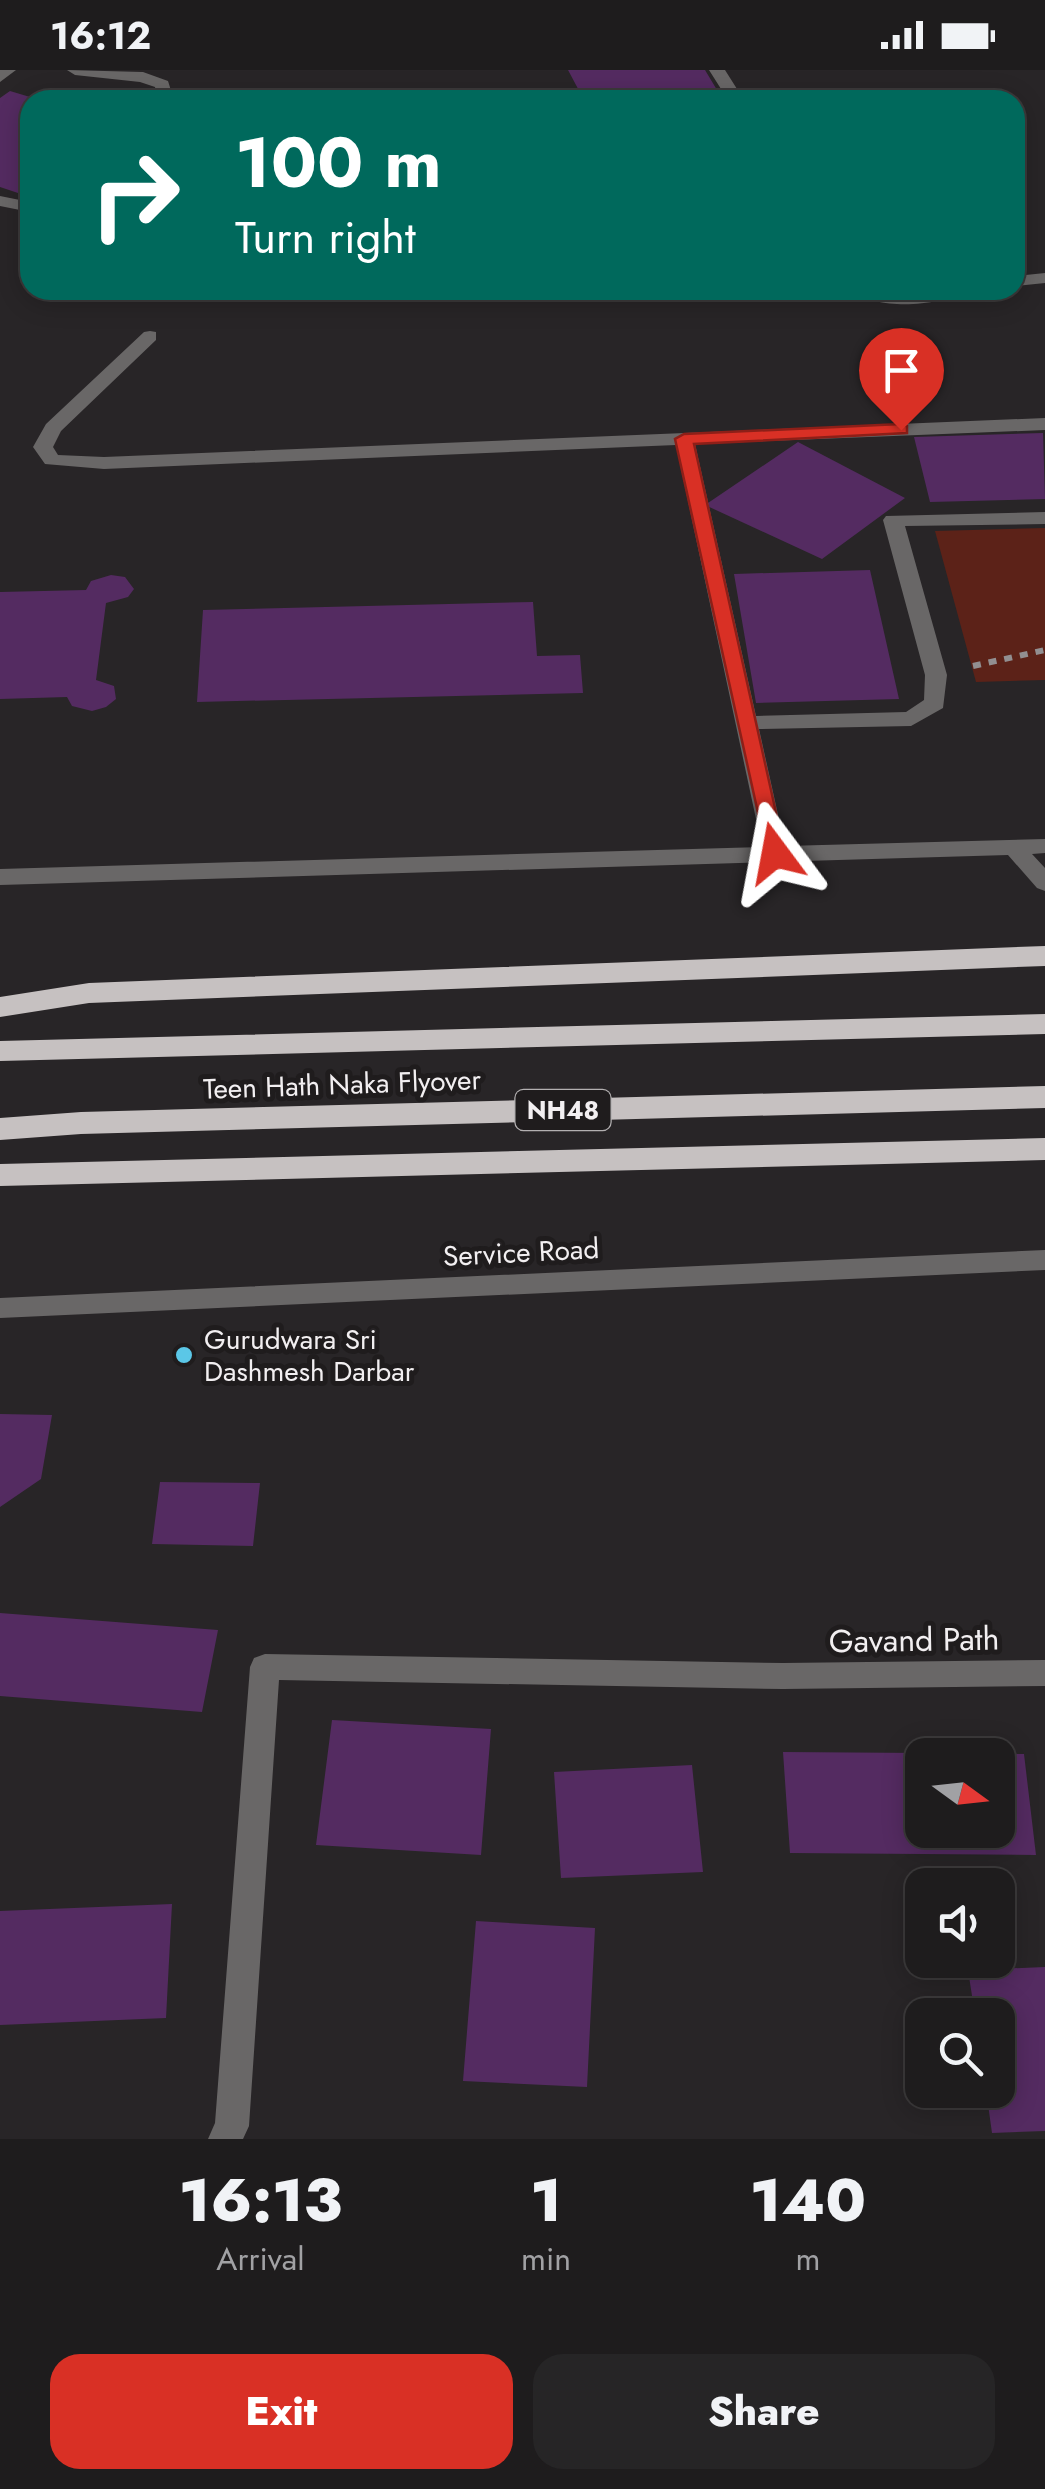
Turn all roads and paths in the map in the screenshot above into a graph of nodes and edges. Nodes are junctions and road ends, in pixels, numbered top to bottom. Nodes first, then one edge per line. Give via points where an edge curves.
1 (8, 70) edge
2 (75, 70) edge
3 (0, 77) edge
4 (164, 90) edge
5 (150, 336) dead end
6 (1045, 424) edge
7 (684, 439) junction
8 (1045, 518) edge
9 (1045, 650) edge
10 (936, 675) junction
11 (747, 723) junction
12 (1045, 846) edge
13 (1014, 847) junction
14 (775, 853) junction
15 (0, 877) edge
16 (1045, 883) edge
17 (1045, 956) edge
18 (0, 1007) edge
19 (1045, 1024) edge
20 (0, 1052) edge
21 (1045, 1097) edge
22 (0, 1129) edge
23 (1045, 1149) edge
24 (0, 1175) edge
25 (1045, 1260) edge
26 (0, 1308) edge
27 (1045, 1673) edge
28 (226, 2139) edge

1 - 3 street
2 - 4 street via 143,77
5 - 7 street via 53,428 43,447 52,460
6 - 7 street
7 - 11 street
8 - 10 street via 893,520
9 - 10 path
10 - 11 street via 935,704 911,719
11 - 14 street
12 - 13 street
13 - 14 street
13 - 16 street
14 - 15 street
17 - 18 highway via 89,993
19 - 20 highway, Teen Hath Naka Flyover
21 - 22 highway, Teen Hath Naka Flyover / NH48
23 - 24 highway
25 - 26 street, Service Road
27 - 28 street, Gavand Path via 784,1676 265,1666

